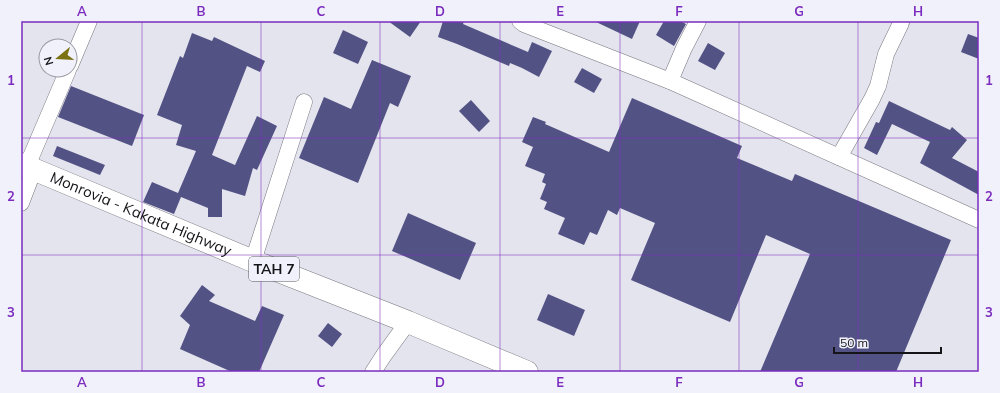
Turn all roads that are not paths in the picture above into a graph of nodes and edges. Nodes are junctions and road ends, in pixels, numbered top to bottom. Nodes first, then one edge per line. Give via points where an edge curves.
1 (89, 21) edge
2 (520, 21) edge
3 (698, 21) edge
4 (901, 23) dead end
5 (78, 47) edge
6 (65, 78) edge
7 (670, 81) junction
8 (304, 102) dead end
9 (839, 157) junction
10 (28, 167) edge
11 (21, 203) edge
12 (979, 220) edge
13 (253, 261) junction
14 (408, 322) junction
15 (373, 372) edge
16 (527, 372) edge

1 - 5 street
2 - 7 street
3 - 7 street
4 - 9 street via 886,54 872,99
6 - 10 street
7 - 9 street
8 - 13 street
9 - 12 street
10 - 11 street
10 - 13 highway, Monrovia - Kakata Highway / TAH 7
13 - 14 highway, Monrovia - Kakata Highway / TAH 7
14 - 15 street
14 - 16 highway, Monrovia - Kakata Highway / TAH 7

